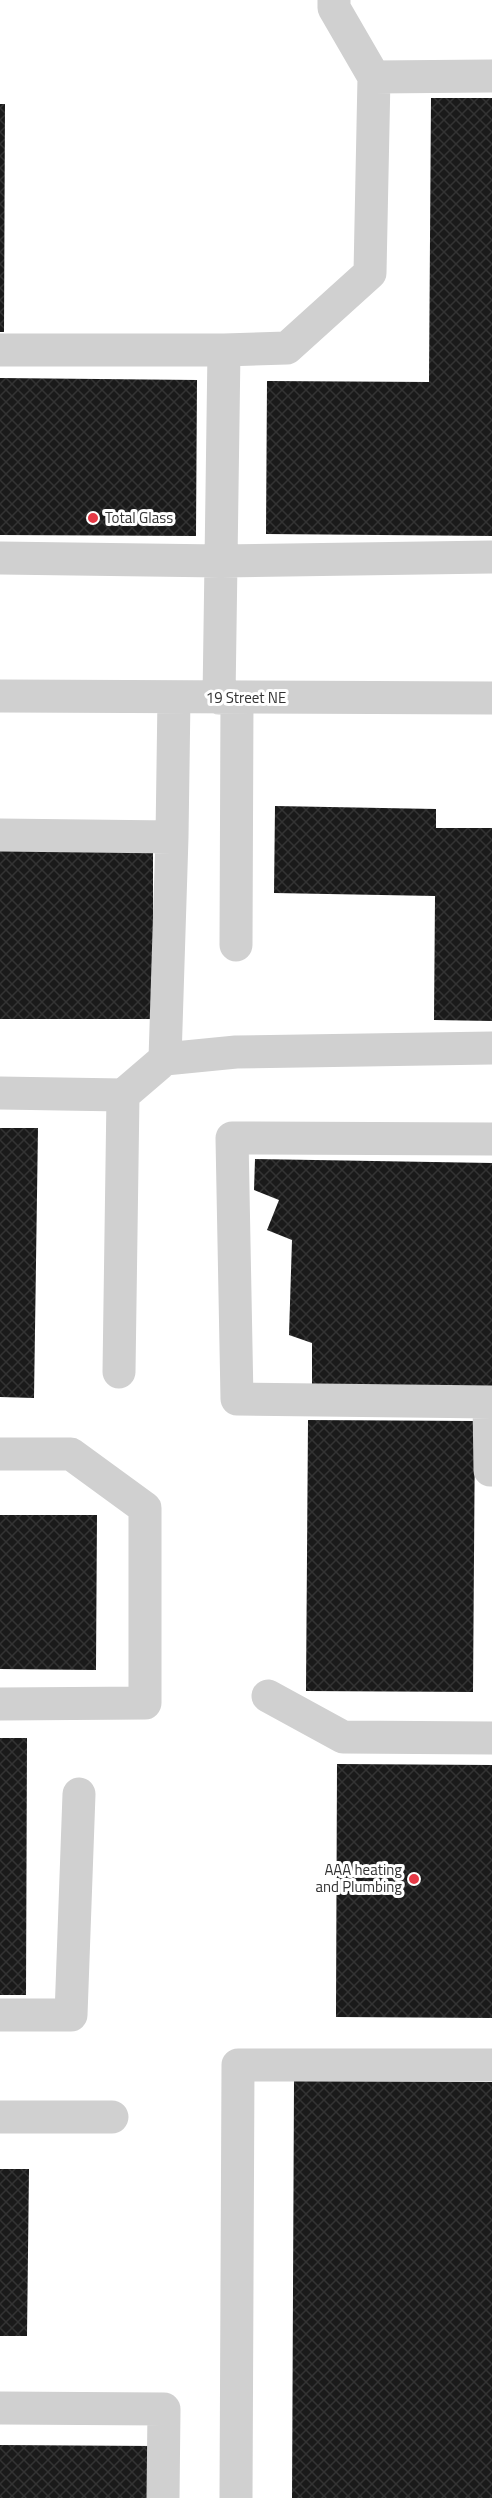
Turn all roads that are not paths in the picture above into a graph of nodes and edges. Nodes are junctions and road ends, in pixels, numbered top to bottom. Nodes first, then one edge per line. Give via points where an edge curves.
1 (334, 0) edge
2 (492, 76) edge
3 (374, 77) junction
4 (224, 350) junction
5 (0, 351) edge
6 (492, 557) edge
7 (0, 558) edge
8 (221, 561) junction
9 (0, 696) edge
10 (174, 697) junction
11 (228, 698) junction
12 (492, 698) edge
13 (0, 835) edge
14 (172, 837) junction
15 (236, 945) dead end
16 (492, 1048) edge
17 (165, 1059) junction
18 (0, 1093) edge
19 (123, 1095) junction
20 (492, 1139) edge
21 (119, 1372) dead end
22 (490, 1402) edge
23 (0, 1454) edge
24 (492, 1470) edge
25 (268, 1696) dead end
26 (0, 1704) edge
27 (492, 1738) edge
28 (79, 1794) dead end
29 (0, 2015) edge
30 (492, 2065) edge
31 (0, 2117) edge
32 (112, 2117) dead end
33 (0, 2408) edge
34 (163, 2498) edge
35 (236, 2498) edge

1 - 3 street via 334,8
2 - 3 street
3 - 4 street via 370,273 287,348
4 - 5 street
4 - 8 street
6 - 8 street
7 - 8 street
8 - 11 street
9 - 10 street, 19 Street NE
10 - 11 street, 19 Street NE
10 - 14 street
11 - 12 street, 19 Street NE
11 - 15 street
13 - 14 street
14 - 17 street
16 - 17 street via 236,1052
17 - 19 street
18 - 19 street
19 - 21 street
20 - 22 street via 232,1138 237,1399
22 - 24 street
23 - 26 street via 71,1454 145,1508 145,1703
25 - 27 street via 343,1737
28 - 29 street via 71,2015
30 - 35 street via 238,2065
31 - 32 street
33 - 34 street via 164,2409

